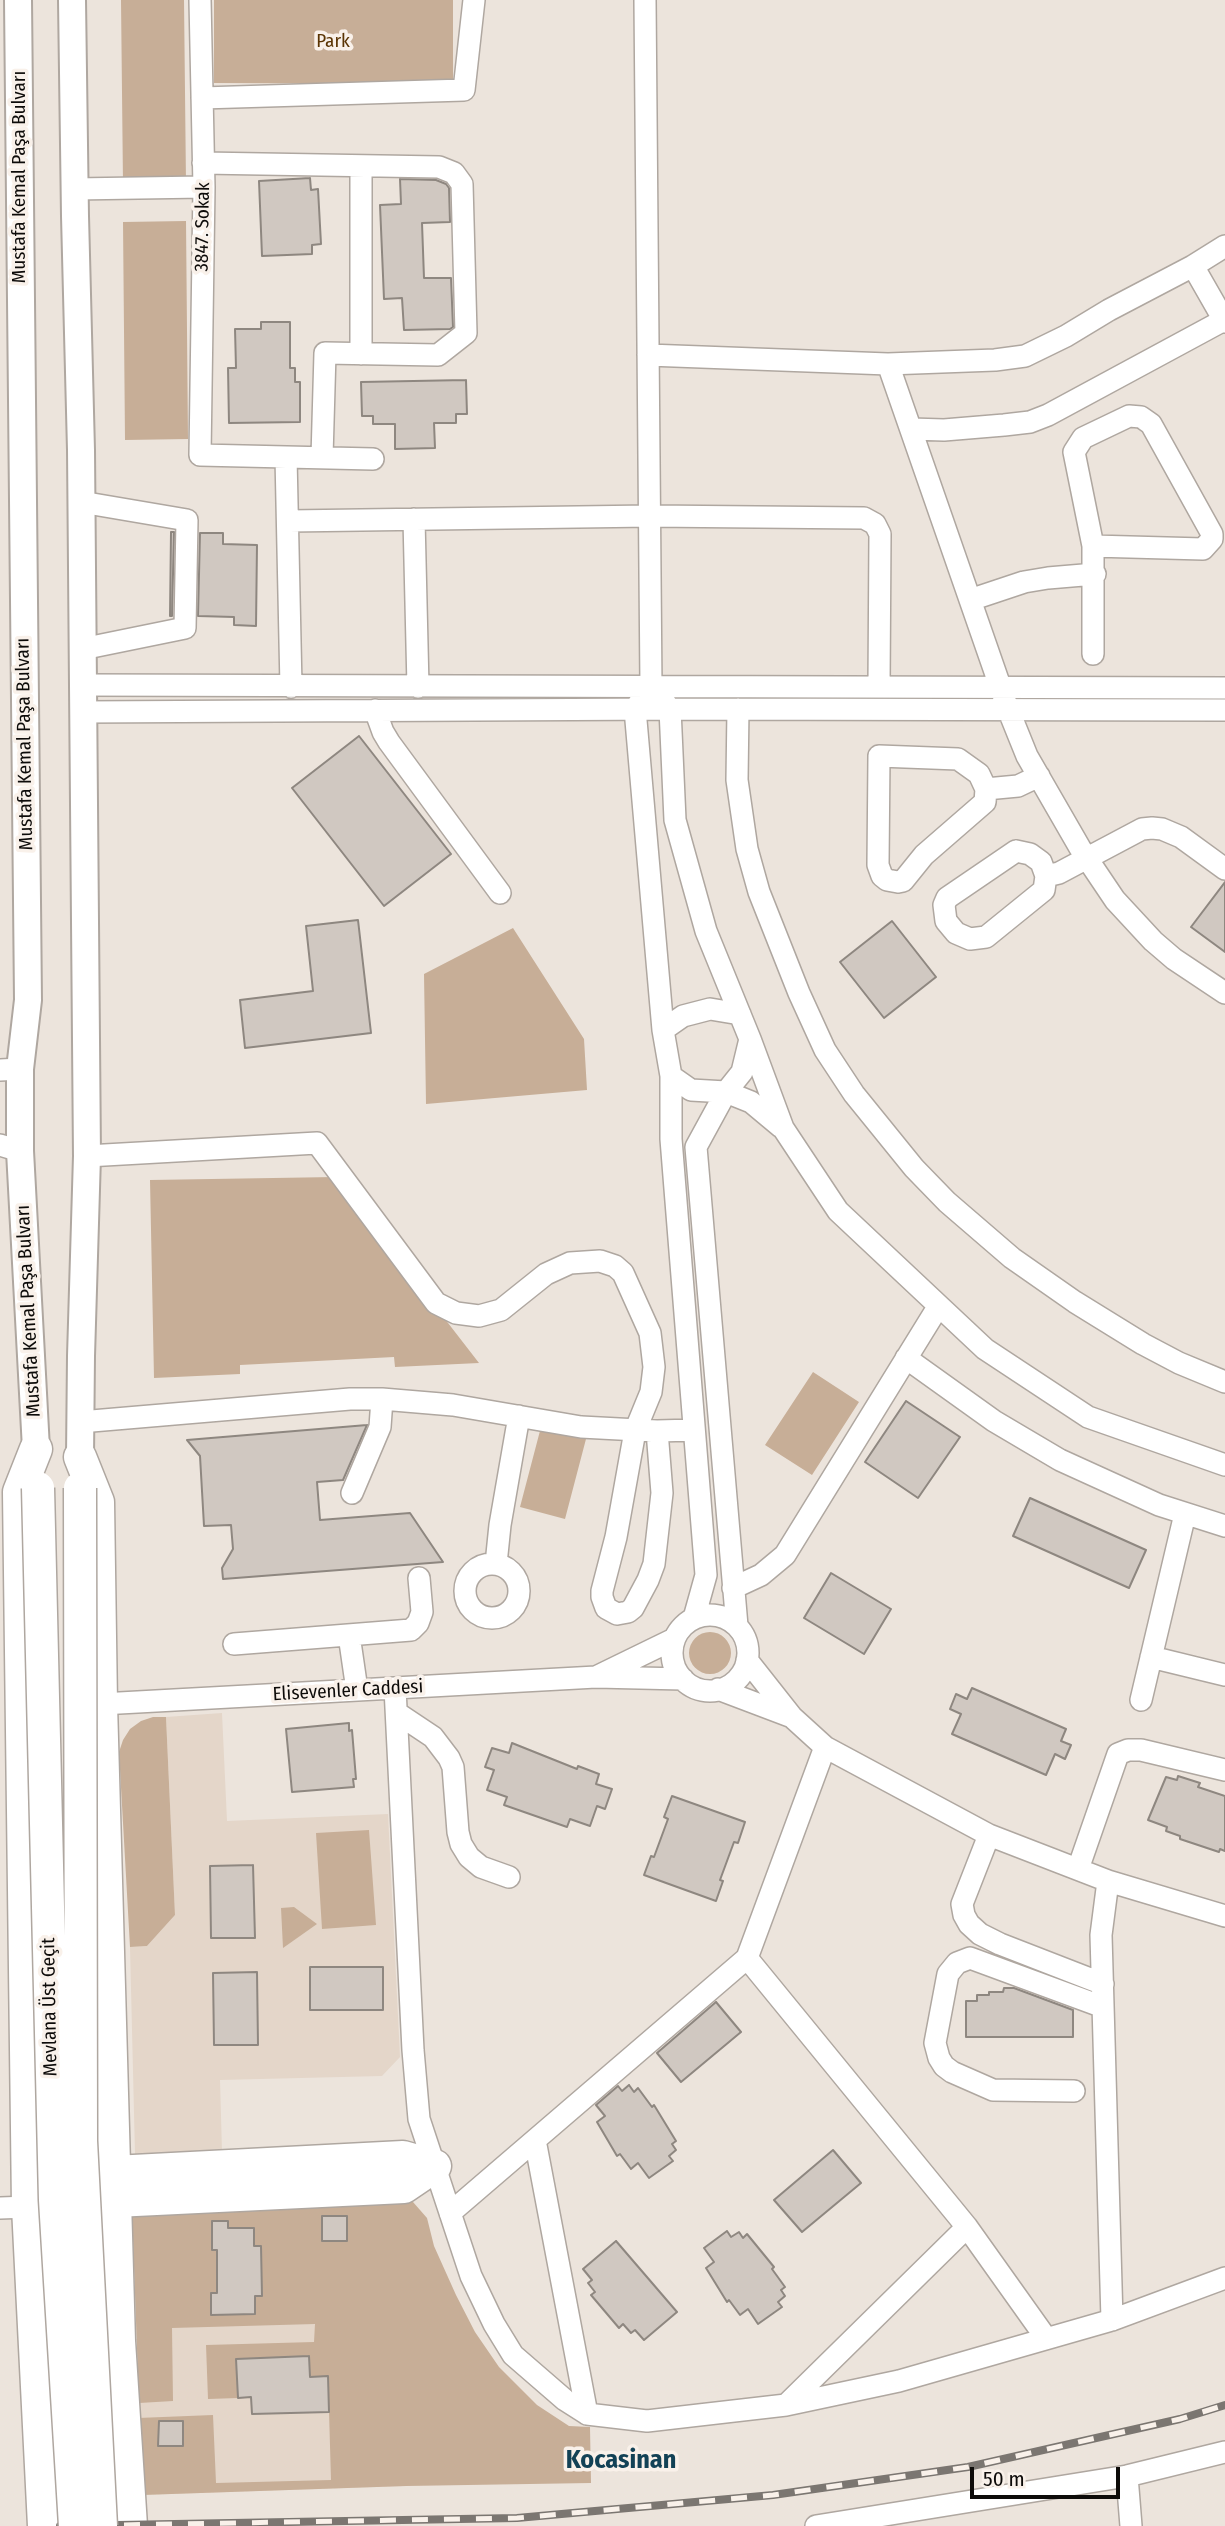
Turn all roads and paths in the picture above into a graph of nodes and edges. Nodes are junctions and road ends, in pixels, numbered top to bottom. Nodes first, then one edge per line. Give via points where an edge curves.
1 (18, 0) edge
2 (72, 0) edge
3 (200, 0) edge
4 (474, 0) edge
5 (645, 0) edge
6 (202, 98) junction
7 (203, 163) junction
8 (361, 166) junction
9 (204, 187) junction
10 (74, 189) junction
11 (10, 190) edge
12 (1225, 246) edge
13 (1193, 266) junction
14 (1224, 321) edge
15 (361, 354) junction
16 (648, 355) junction
17 (888, 364) junction
18 (911, 429) junction
19 (286, 457) junction
20 (323, 457) junction
21 (373, 459) dead end
22 (81, 502) junction
23 (650, 516) junction
24 (414, 519) junction
25 (289, 521) junction
26 (1093, 546) junction
27 (1095, 574) junction
28 (970, 600) junction
29 (82, 649) junction
30 (1093, 654) dead end
31 (82, 685) junction
32 (652, 686) junction
33 (1002, 686) junction
34 (291, 687) junction
35 (418, 687) junction
36 (879, 687) junction
37 (1225, 688) edge
38 (635, 709) junction
39 (670, 709) junction
40 (738, 709) junction
41 (1008, 709) junction
42 (375, 710) junction
43 (1225, 710) edge
44 (82, 712) junction
45 (1040, 776) junction
46 (986, 789) junction
47 (1087, 860) junction
48 (1225, 869) edge
49 (1046, 876) junction
50 (500, 893) dead end
51 (1225, 993) edge
52 (740, 1014) junction
53 (663, 1030) junction
54 (750, 1039) junction
55 (10, 1069) edge
56 (671, 1076) junction
57 (726, 1092) junction
58 (783, 1128) junction
59 (10, 1148) edge
60 (86, 1156) junction
61 (938, 1307) junction
62 (906, 1358) junction
63 (1225, 1382) edge
64 (382, 1399) junction
65 (519, 1416) junction
66 (80, 1422) junction
67 (694, 1430) junction
68 (635, 1431) junction
69 (657, 1431) junction
70 (36, 1449) junction
71 (1225, 1465) edge
72 (80, 1473) junction
73 (38, 1488) joint
74 (352, 1493) dead end
75 (1185, 1514) junction
76 (1225, 1526) edge
77 (496, 1564) dead end
78 (419, 1577) dead end
79 (733, 1588) junction
80 (694, 1618) junction
81 (737, 1626) junction
82 (349, 1635) junction
83 (674, 1639) junction
84 (234, 1644) dead end
85 (1151, 1657) junction
86 (747, 1660) junction
87 (1225, 1675) edge
88 (596, 1677) junction
89 (683, 1679) junction
90 (395, 1688) junction
91 (718, 1689) junction
92 (356, 1690) junction
93 (1141, 1700) dead end
94 (101, 1704) junction
95 (397, 1713) junction
96 (792, 1717) junction
97 (825, 1747) junction
98 (1225, 1770) edge
99 (989, 1835) junction
100 (1078, 1869) junction
101 (509, 1877) dead end
102 (1108, 1881) junction
103 (1225, 1916) edge
104 (747, 1958) junction
105 (1103, 1984) junction
106 (1103, 2007) junction
107 (1074, 2091) dead end
108 (535, 2140) junction
109 (435, 2166) junction
110 (115, 2187) junction
111 (14, 2207) edge
112 (450, 2213) junction
113 (967, 2227) junction
114 (1225, 2278) edge
115 (1112, 2320) junction
116 (1046, 2338) junction
117 (786, 2405) junction
118 (587, 2414) junction
119 (1225, 2452) edge
120 (1127, 2476) junction
121 (44, 2526) edge
122 (75, 2526) edge
123 (101, 2526) edge
124 (131, 2526) edge
125 (817, 2526) edge
126 (1131, 2526) edge

1 - 11 main road, Mustafa Kemal Paşa Bulvarı
2 - 10 main road
3 - 6 street, 3847. Sokak
4 - 6 street via 464,90
5 - 16 street
6 - 7 street, 3847. Sokak
7 - 8 street
7 - 9 street, 3847. Sokak
8 - 15 street
8 - 15 street via 439,167 454,173 462,184 466,333 438,355
9 - 10 street
9 - 19 street, 3847. Sokak via 200,454
10 - 22 main road
11 - 55 main road, Mustafa Kemal Paşa Bulvarı via 28,1000
12 - 13 street
13 - 14 street
13 - 17 street via 1025,356
14 - 18 street via 1030,422
15 - 20 street via 325,353
16 - 17 street
16 - 23 street
17 - 18 street
18 - 28 street
19 - 20 street
19 - 25 street
20 - 21 street
22 - 29 main road
22 - 29 street via 187,520 185,628
23 - 24 street
23 - 32 street
23 - 36 street via 864,518 876,524 880,534
24 - 25 street
24 - 35 street
25 - 34 street
26 - 26 street via 1076,446 1083,438 1129,416 1141,417 1151,424 1212,539 1203,549
26 - 27 street
27 - 28 street via 1024,582
27 - 30 street
28 - 33 street
29 - 31 main road
31 - 34 street
31 - 44 main road
32 - 35 street
32 - 36 street
32 - 38 street
32 - 39 street
33 - 36 street
33 - 37 street
33 - 41 street
34 - 35 street
38 - 39 street
38 - 42 street
38 - 53 street
39 - 40 street
39 - 52 street via 675,820 706,932
40 - 41 street
40 - 63 street via 737,780 759,892 825,1050 854,1094 914,1168 1012,1258 1143,1343
41 - 43 street
41 - 45 street
42 - 44 street
42 - 50 street via 389,742
44 - 60 main road
45 - 46 street via 1018,786
45 - 47 street
46 - 46 street via 979,774 958,759 879,756 878,865 882,876 892,882 903,880 924,855 985,803
47 - 48 street via 1142,829 1152,828 1181,837
47 - 49 street
47 - 51 street via 1115,900 1153,941
49 - 49 street via 1036,857 1016,851 947,898 946,921 962,937 986,937 1044,890
52 - 53 street via 710,1009 683,1016
52 - 54 street
53 - 56 street
54 - 57 street via 742,1072
54 - 58 street
55 - 59 main road, Mustafa Kemal Paşa Bulvarı
56 - 57 street via 691,1090
56 - 67 street via 671,1139
57 - 58 street via 751,1102
57 - 79 street via 696,1147
58 - 61 street via 838,1211
59 - 70 main road, Mustafa Kemal Paşa Bulvarı
60 - 66 main road
60 - 68 street via 317,1143 436,1303 467,1315 501,1310 546,1274 570,1263 600,1261 615,1266 623,1273 653,1350 651,1392
61 - 62 street
61 - 71 street via 985,1349 1088,1418
62 - 75 street via 995,1422 1060,1460
62 - 79 street via 785,1555 761,1575
64 - 65 street
64 - 66 street
64 - 74 street via 380,1427
65 - 68 street
65 - 77 street
66 - 72 main road
67 - 69 street
67 - 80 street via 706,1575
68 - 69 street
68 - 69 street via 601,1597 606,1608 617,1614 633,1608 654,1564 662,1493
70 - 73 highway, Mustafa Kemal Paşa Bulvarı
70 - 111 highway via 19,1492
72 - 94 highway via 98,1502
72 - 123 highway, Mevlana Üst Geçit, bridge via 81,2140
73 - 122 highway, Mevlana Üst Geçit, bridge via 55,2200
75 - 76 street
75 - 85 street
78 - 82 street via 422,1612 415,1627
79 - 81 street
80 - 81 street via 714,1615
80 - 83 street
81 - 86 street via 748,1647
82 - 84 street
82 - 92 street
83 - 88 street
83 - 89 street via 673,1664
85 - 87 street
85 - 93 street
86 - 91 street via 735,1681
86 - 96 street
88 - 89 street, Elisevenler Caddesi
88 - 90 street, Elisevenler Caddesi
89 - 91 street via 699,1689
90 - 92 street, Elisevenler Caddesi
90 - 95 street
91 - 96 street
92 - 94 street, Elisevenler Caddesi
94 - 110 highway
95 - 101 street via 433,1737 449,1758 458,1832 469,1857 481,1867
95 - 109 street via 414,2080 419,2119
96 - 97 street
97 - 99 street
97 - 104 street
98 - 100 street via 1141,1750 1118,1754
99 - 100 street
99 - 105 street via 962,1904 969,1924 1000,1944
100 - 102 street
102 - 103 street
102 - 105 street via 1101,1935
104 - 108 street
104 - 113 street
105 - 106 street
106 - 107 street via 970,1958 957,1963 948,1974 935,2043 944,2066 993,2090
106 - 115 street
108 - 112 street
108 - 118 street
109 - 110 highway via 404,2187
109 - 112 street
110 - 124 highway
111 - 121 highway
112 - 118 street via 482,2301 513,2355
113 - 116 street
113 - 117 street
114 - 115 street
115 - 116 street
116 - 117 street via 899,2381
117 - 118 street via 647,2421
119 - 120 street
120 - 125 street
120 - 126 street

